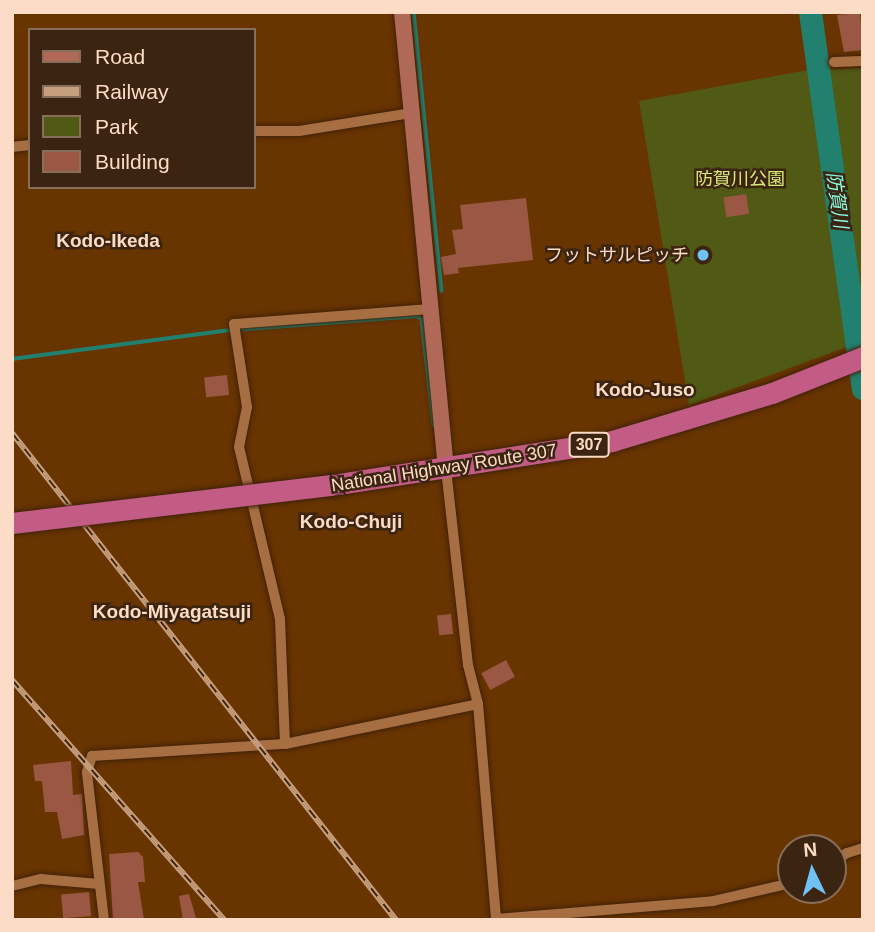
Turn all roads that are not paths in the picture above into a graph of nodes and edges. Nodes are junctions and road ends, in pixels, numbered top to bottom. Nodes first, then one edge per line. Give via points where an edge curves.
1 (402, 12) edge
2 (863, 61) edge
3 (834, 62) dead end
4 (411, 113) junction
5 (256, 131) edge
6 (431, 309) junction
7 (863, 356) edge
8 (446, 469) junction
9 (12, 523) edge
10 (478, 704) junction
11 (285, 744) junction
12 (99, 884) junction
13 (12, 886) edge
14 (777, 886) edge
15 (103, 920) edge
16 (496, 920) edge

1 - 4 street
2 - 3 street
4 - 5 street via 299,131
4 - 6 street
6 - 8 street
6 - 11 street via 234,324 247,407 239,447 278,597
7 - 8 highway, National Highway Route 307 / 307 via 772,393 612,441
8 - 9 highway, National Highway Route 307 / 307, bridge
8 - 10 street via 468,665
10 - 11 street
10 - 16 street
11 - 12 street via 92,756 86,772
12 - 13 street via 41,879
12 - 15 street
14 - 16 street via 713,901

